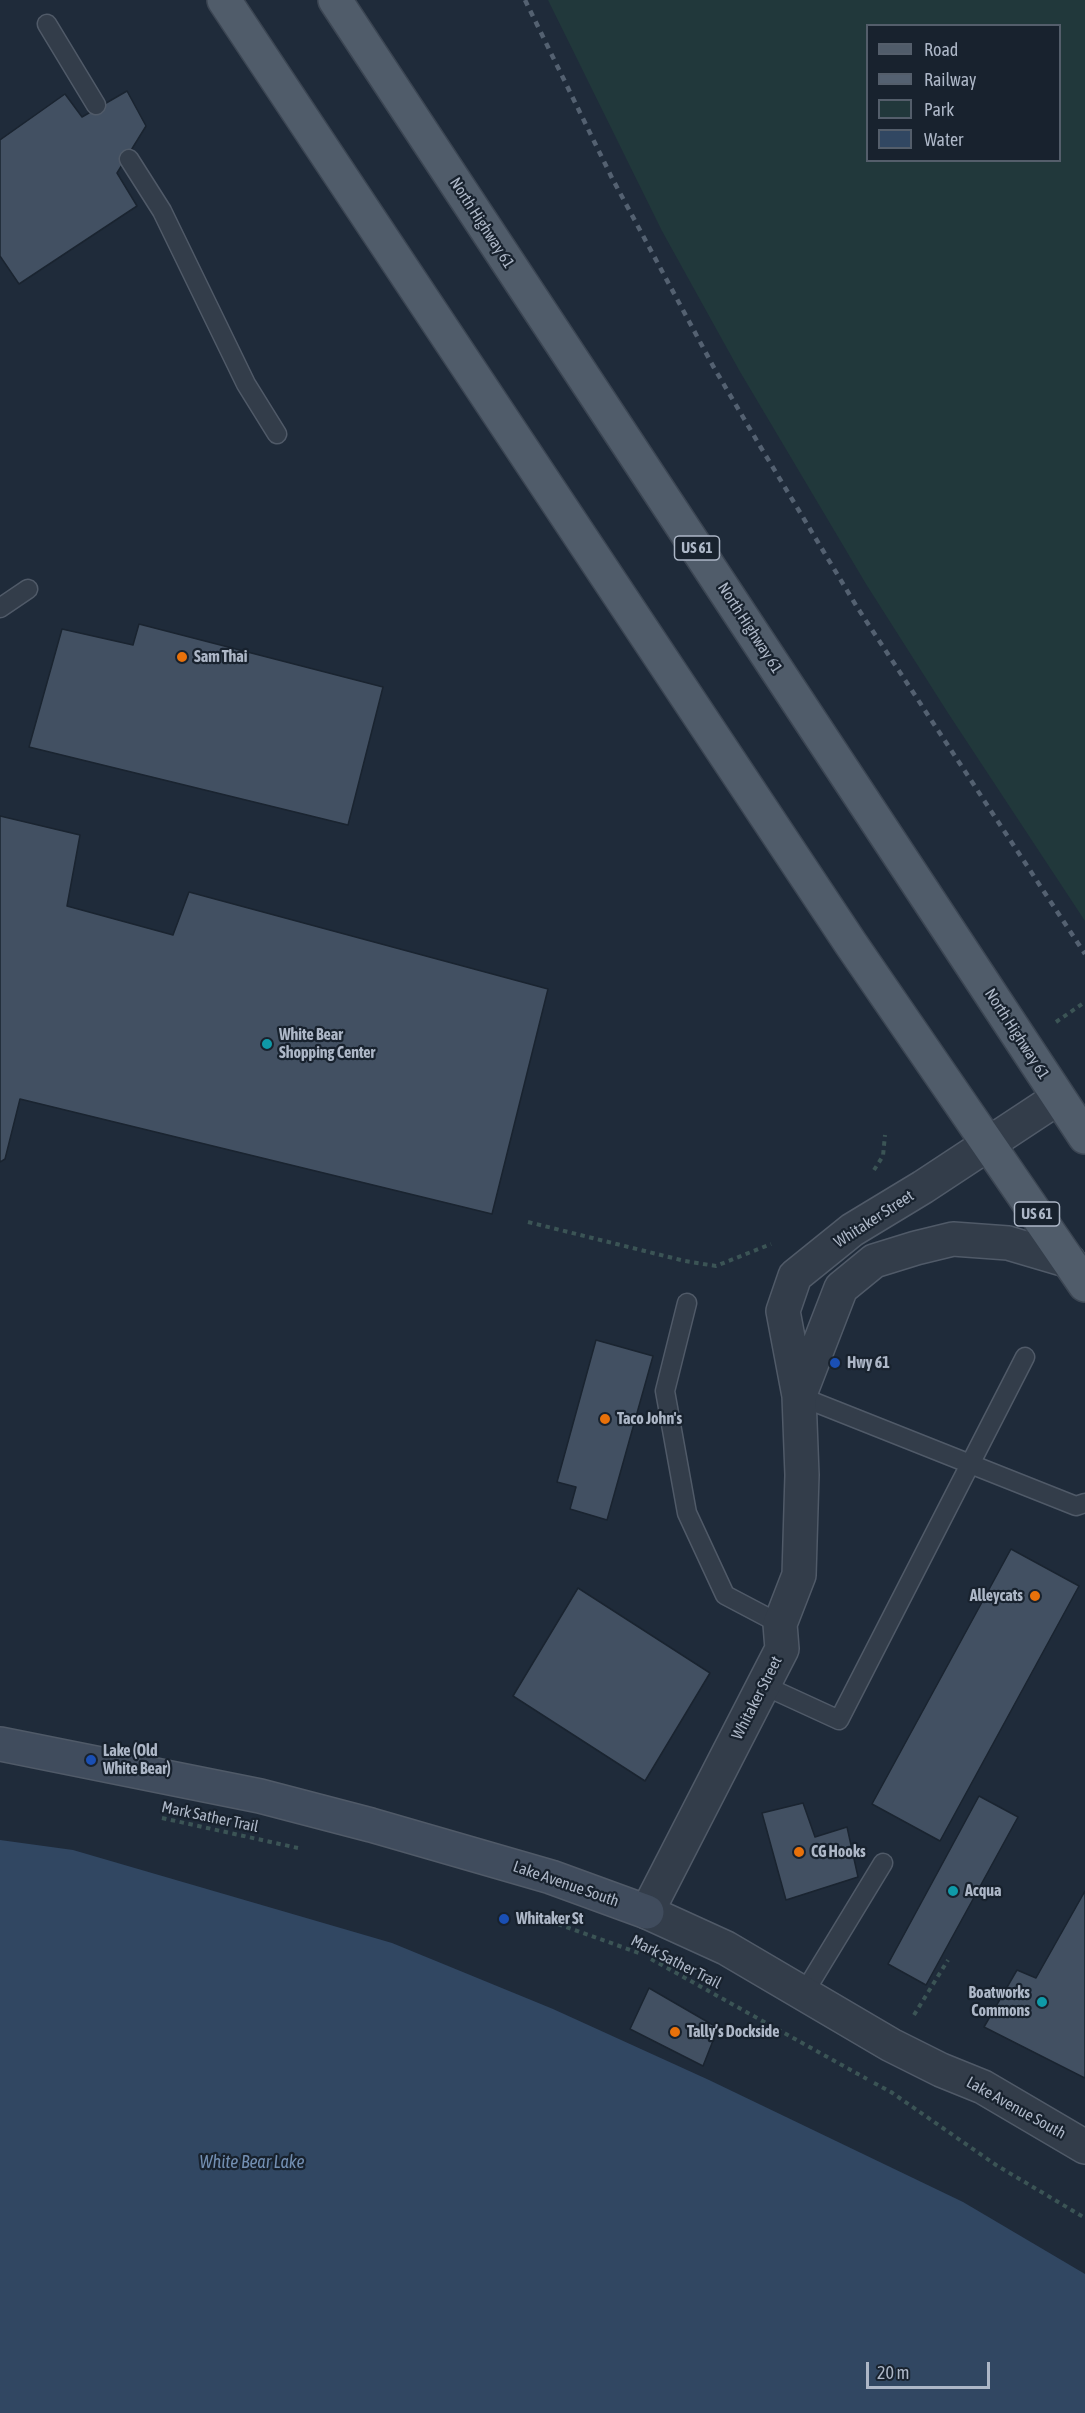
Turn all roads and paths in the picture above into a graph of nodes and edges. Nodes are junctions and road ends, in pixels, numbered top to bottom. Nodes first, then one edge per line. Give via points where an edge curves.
1 (224, 0) edge
2 (335, 0) edge
3 (47, 24) dead end
4 (96, 105) dead end
5 (129, 159) dead end
6 (278, 434) dead end
7 (28, 589) dead end
8 (0, 608) edge
9 (1085, 1002) edge
10 (1048, 1026) dead end
11 (1058, 1098) junction
12 (885, 1135) dead end
13 (1085, 1137) edge
14 (990, 1143) junction
15 (868, 1179) dead end
16 (528, 1222) dead end
17 (773, 1242) dead end
18 (1077, 1273) edge
19 (687, 1303) dead end
20 (1025, 1357) dead end
21 (800, 1396) junction
22 (970, 1462) junction
23 (1085, 1503) edge
24 (780, 1624) junction
25 (765, 1686) junction
26 (0, 1744) edge
27 (155, 1817) dead end
28 (307, 1850) dead end
29 (883, 1863) dead end
30 (647, 1911) junction
31 (524, 1912) dead end
32 (804, 1994) junction
33 (1085, 2147) edge
34 (1085, 2218) edge

1 - 14 main road, US 61 via 851,944
2 - 11 main road, North Highway 61 / US 61
3 - 4 lane
5 - 6 lane via 162,211 246,384
7 - 8 lane
9 - 10 path
11 - 13 main road, North Highway 61 / US 61
11 - 14 street, Whitaker Street
12 - 15 path via 883,1156
14 - 18 main road, US 61
14 - 21 street, Whitaker Street via 852,1230 795,1276 783,1311
16 - 17 path via 716,1266
18 - 21 street, Whitaker Street via 1008,1243 953,1239 874,1261 841,1288
19 - 24 lane via 665,1391 687,1514 724,1595
20 - 22 lane
21 - 22 lane
21 - 24 street, Whitaker Street via 799,1575
22 - 23 lane via 1076,1506
22 - 25 lane via 839,1720
24 - 25 street, Whitaker Street via 782,1649
25 - 30 street, Whitaker Street
26 - 30 street, Lake Avenue South via 260,1796 551,1877
27 - 28 path, Mark Sather Trail
29 - 32 lane
30 - 32 street, Lake Avenue South via 726,1948
31 - 34 path, Mark Sather Trail via 645,1956 891,2092 996,2165
32 - 33 street, Lake Avenue South via 895,2047 983,2087

